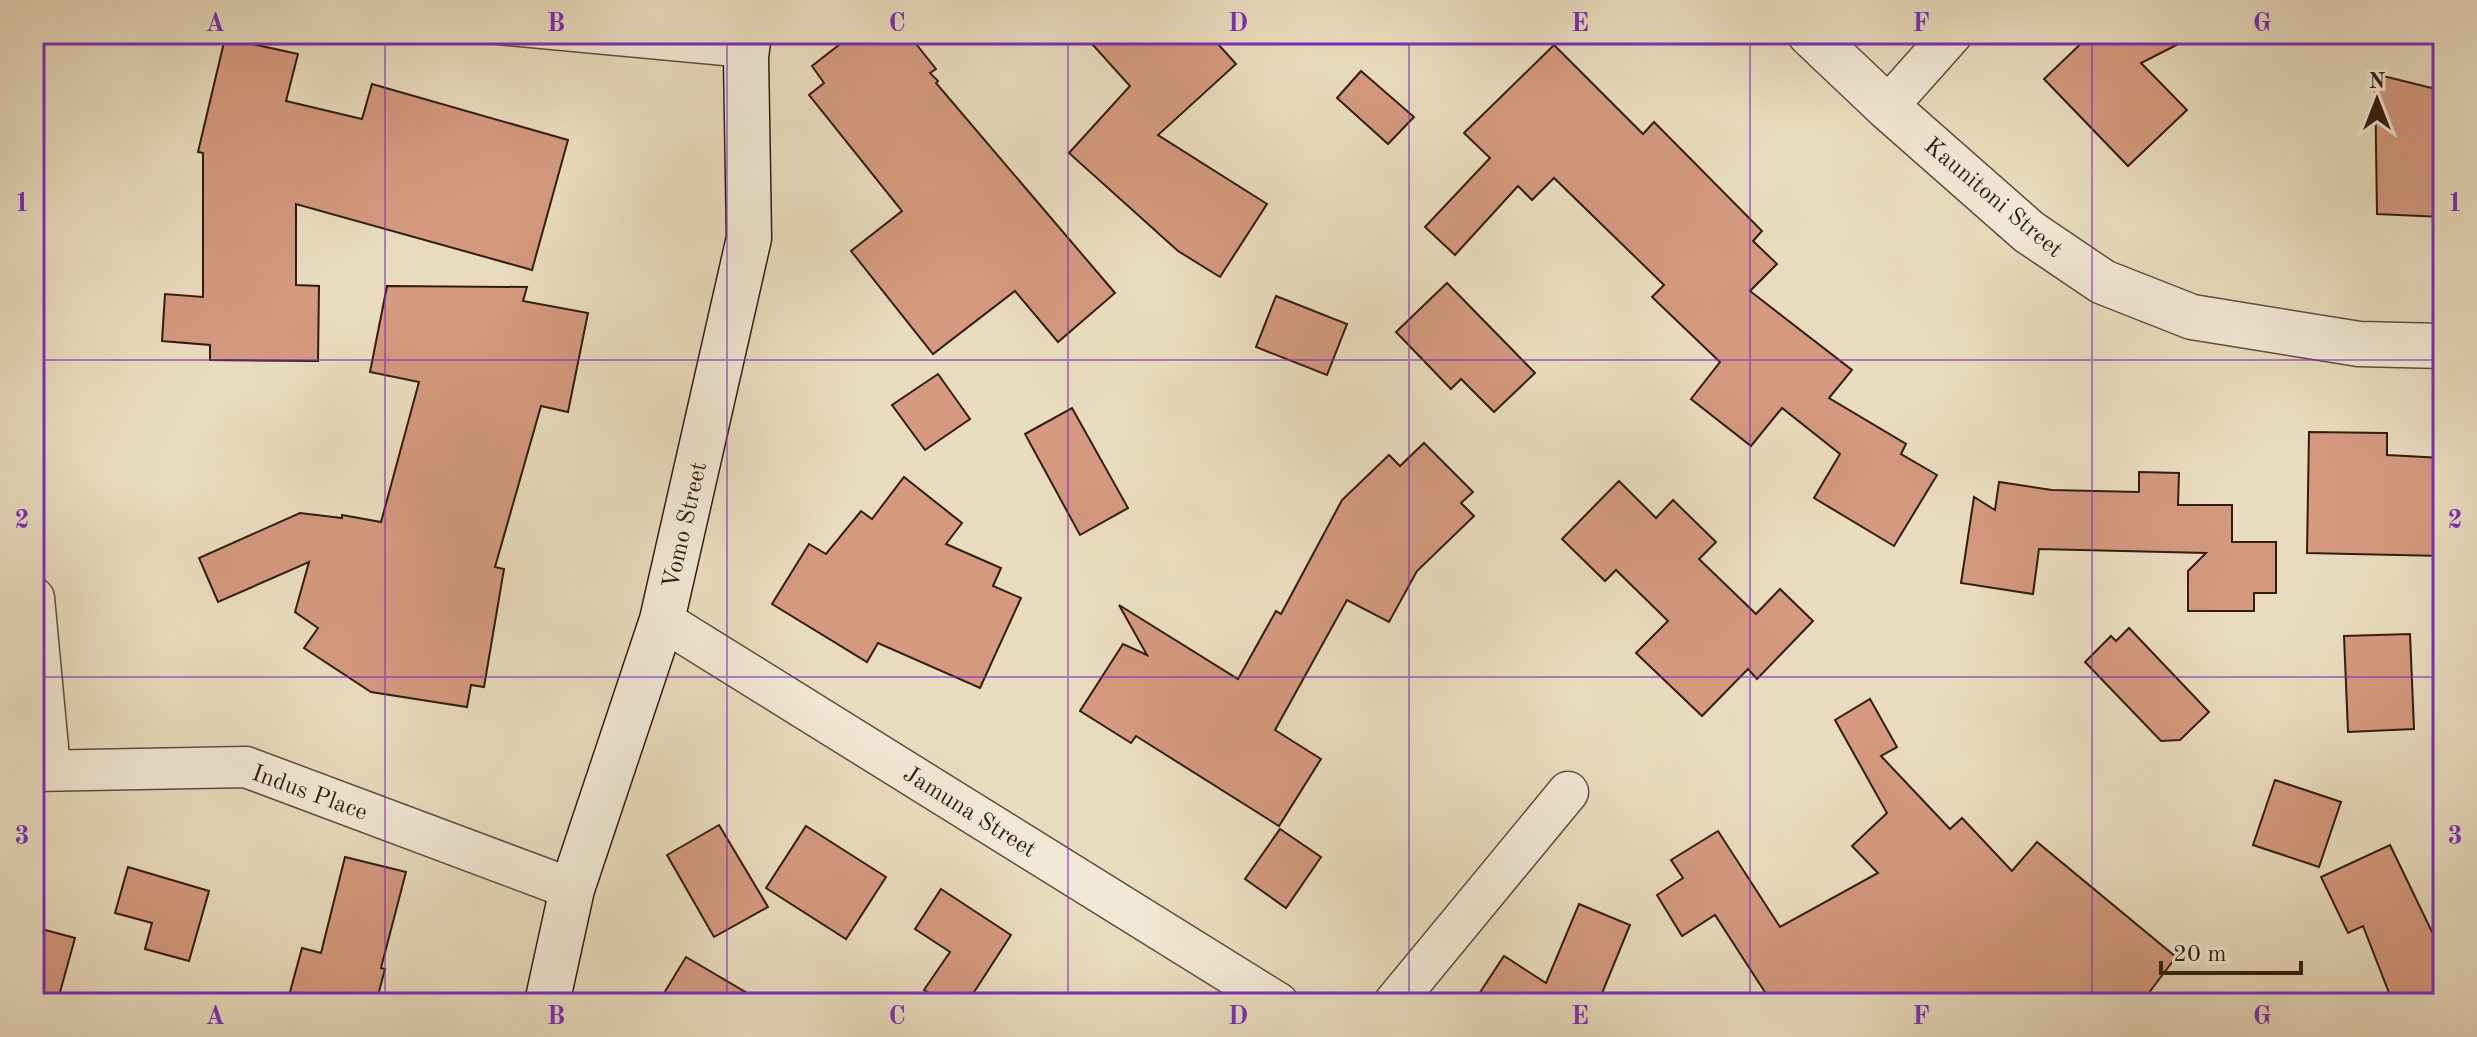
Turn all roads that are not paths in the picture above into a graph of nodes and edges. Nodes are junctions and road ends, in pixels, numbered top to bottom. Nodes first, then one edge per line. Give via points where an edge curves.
1 (498, 34) edge
2 (1810, 34) edge
3 (1952, 34) edge
4 (748, 45) edge
5 (1887, 107) junction
6 (2443, 346) edge
7 (34, 598) edge
8 (662, 620) junction
9 (42, 770) edge
10 (1568, 792) dead end
11 (572, 889) junction
12 (547, 1003) edge
13 (1278, 1003) edge
14 (1394, 1003) edge

1 - 4 lane
2 - 5 main road, Kaunitoni Street
3 - 5 street
4 - 8 main road, Vomo Street via 749,238
5 - 6 main road, Kaunitoni Street via 2029,232 2103,282 2192,317 2359,344
7 - 9 street
8 - 11 main road, Vomo Street
8 - 13 street, Jamuna Street
9 - 11 street, Indus Place via 246,767
10 - 14 street
11 - 12 main road, Vomo Street

